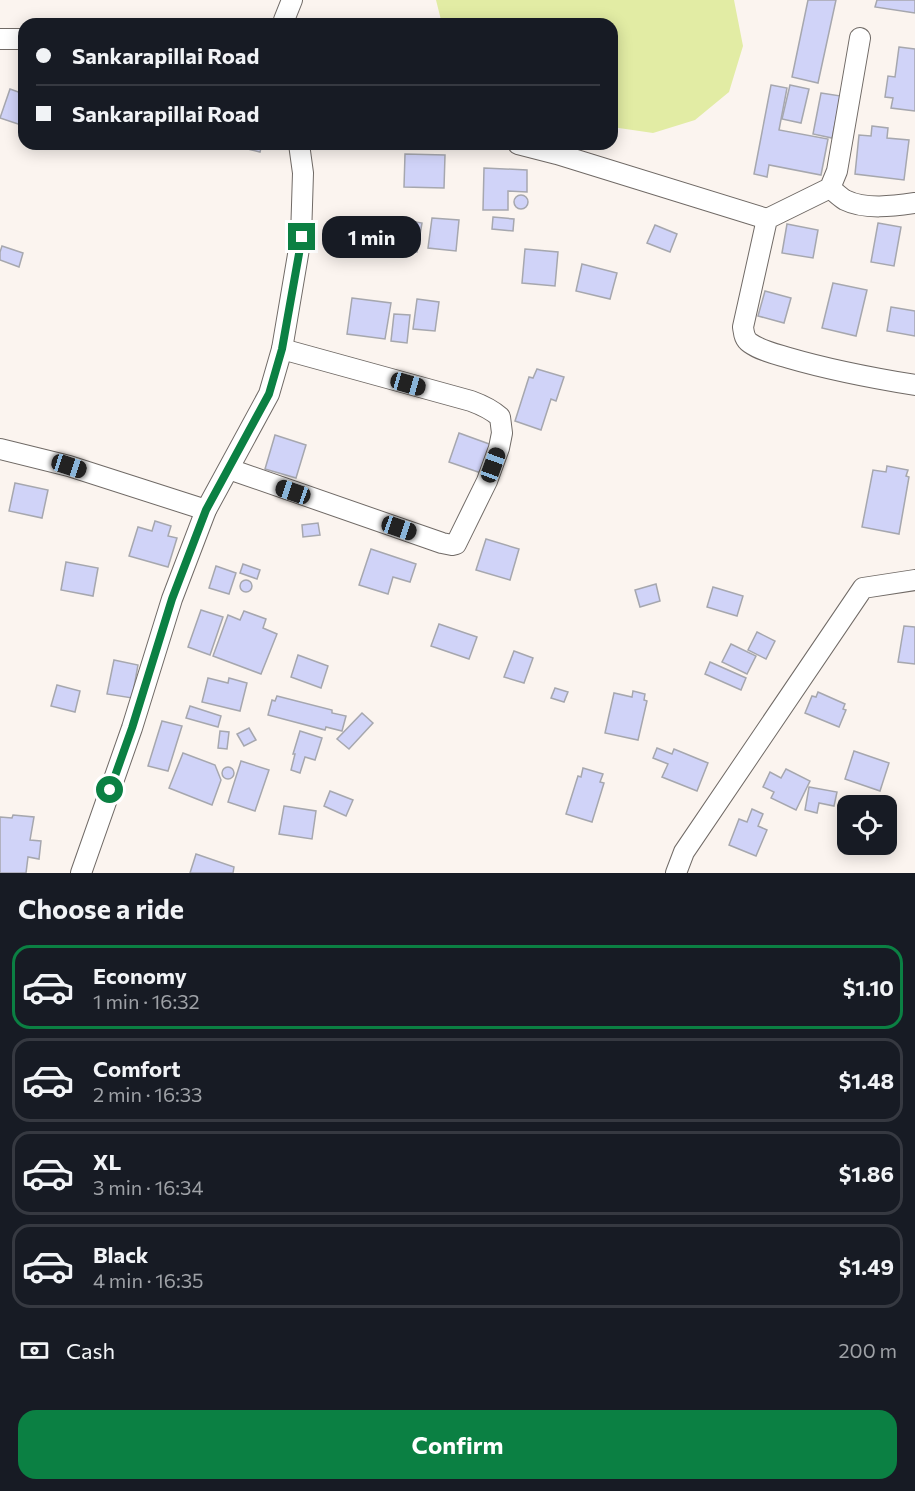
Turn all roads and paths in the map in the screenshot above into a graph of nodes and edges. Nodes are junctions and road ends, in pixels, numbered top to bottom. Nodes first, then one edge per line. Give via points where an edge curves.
1 (292, 0) edge
2 (285, 18) edge
3 (860, 38) dead end
4 (0, 39) edge
5 (18, 39) edge
6 (300, 150) edge
7 (541, 150) edge
8 (830, 188) junction
9 (915, 203) edge
10 (767, 219) junction
11 (282, 349) junction
12 (915, 385) edge
13 (0, 449) edge
14 (229, 469) junction
15 (206, 510) junction
16 (915, 580) edge
17 (81, 873) edge
18 (676, 873) edge

1 - 2 street
3 - 8 street via 837,171
4 - 5 street
6 - 11 street via 302,237
7 - 10 street
8 - 9 street via 846,200 865,205
8 - 10 street
10 - 12 street via 743,327 748,342 806,363
11 - 14 street via 269,394
11 - 14 street via 471,401 493,411 500,417 501,433 487,481 456,544 452,545
13 - 15 street via 69,466
14 - 15 street
15 - 17 street via 172,599
16 - 18 street via 863,588 684,852

